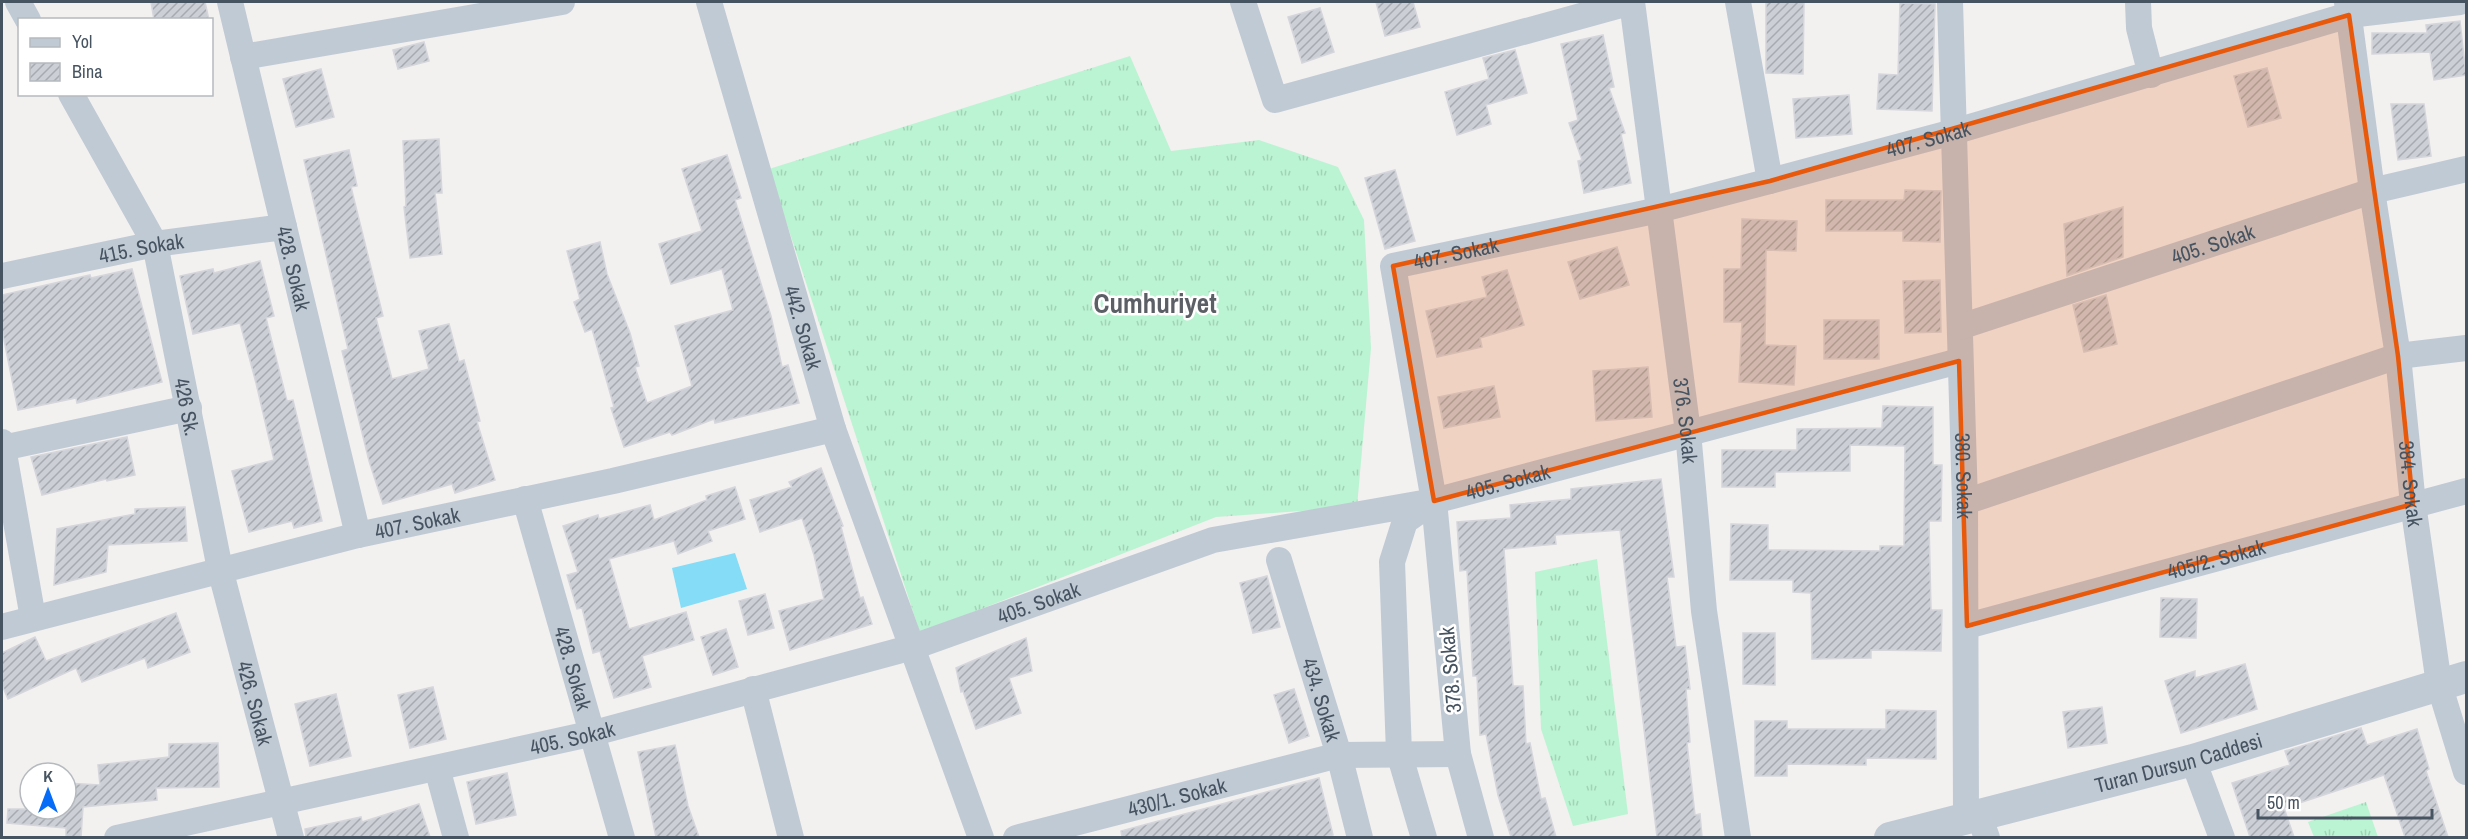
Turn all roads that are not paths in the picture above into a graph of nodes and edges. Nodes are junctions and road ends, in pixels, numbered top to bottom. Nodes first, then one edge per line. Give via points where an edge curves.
1 (18, 2) edge
2 (230, 2) edge
3 (562, 2) edge
4 (709, 2) edge
5 (1244, 2) edge
6 (1632, 2) edge
7 (1738, 2) edge
8 (1950, 2) edge
9 (2138, 2) edge
10 (2460, 2) edge
11 (2348, 8) edge
12 (27, 18) edge
13 (243, 57) junction
14 (2151, 75) junction
15 (72, 96) edge
16 (1953, 132) junction
17 (2466, 169) edge
18 (1770, 181) junction
19 (2372, 191) junction
20 (1659, 210) junction
21 (284, 227) junction
22 (155, 244) junction
23 (1393, 266) joint
24 (2, 276) edge
25 (1960, 327) junction
26 (2466, 348) edge
27 (2398, 356) junction
28 (1959, 361) junction
29 (189, 408) junction
30 (833, 429) junction
31 (1688, 432) junction
32 (2, 446) edge
33 (2466, 491) edge
34 (525, 499) junction
35 (1434, 501) junction
36 (1965, 502) junction
37 (2414, 504) junction
38 (358, 535) junction
39 (1279, 560) dead end
40 (220, 569) junction
41 (33, 618) junction
42 (1967, 626) junction
43 (2, 627) edge
44 (914, 647) junction
45 (2453, 681) edge
46 (753, 689) junction
47 (594, 733) junction
48 (1399, 753) junction
49 (1458, 754) junction
50 (1339, 755) junction
51 (2193, 760) junction
52 (437, 768) junction
53 (2466, 772) edge
54 (279, 801) junction
55 (1977, 824) edge
56 (117, 837) edge
57 (291, 837) edge
58 (456, 837) edge
59 (622, 837) edge
60 (792, 837) edge
61 (981, 837) edge
62 (1016, 837) edge
63 (1360, 837) edge
64 (1424, 837) edge
65 (1481, 837) edge
66 (1738, 837) edge
67 (1890, 837) edge
68 (2222, 837) edge

1 - 12 street
2 - 13 street, 428. Sokak
3 - 13 street
4 - 30 street, 442. Sokak
5 - 6 street via 1275,100
6 - 20 street, 376. Sokak
7 - 18 street
8 - 16 street, 380. Sokak
9 - 14 street via 2139,28
10 - 11 street, 407. Sokak
11 - 14 street, 407. Sokak
11 - 19 street, 384. Sokak
13 - 21 street, 428. Sokak
14 - 16 street, 407. Sokak
15 - 22 street
16 - 18 street, 407. Sokak
16 - 25 street, 380. Sokak
17 - 19 street, 405. Sokak
18 - 20 street, 407. Sokak
19 - 25 street, 405. Sokak
19 - 27 street, 384. Sokak
20 - 23 street, 407. Sokak
20 - 31 street, 376. Sokak
21 - 22 street, 415. Sokak
21 - 38 street, 428. Sokak
22 - 24 street, 415. Sokak
22 - 29 street, 426 Sk.
23 - 35 street, 378. Sokak
25 - 28 street, 380. Sokak
26 - 27 street
27 - 36 street
27 - 37 street, 384. Sokak
28 - 31 street, 405. Sokak
28 - 36 street, 380. Sokak
29 - 32 street
29 - 40 street, 426 Sk.
30 - 34 street, 407. Sokak
30 - 44 street, 442. Sokak
31 - 35 street, 405. Sokak
31 - 66 street, 376. Sokak via 1704,611
32 - 41 street
33 - 37 street, 405/2. Sokak
34 - 38 street, 407. Sokak
34 - 47 street, 428. Sokak
35 - 44 street, 405. Sokak via 1213,540
35 - 48 street via 1405,521 1392,561
35 - 49 street, 378. Sokak
36 - 42 street, 380. Sokak
37 - 42 street, 405/2. Sokak
37 - 45 street, 384. Sokak
38 - 40 street, 407. Sokak
39 - 50 street, 434. Sokak
40 - 41 street, 407. Sokak
40 - 54 street, 426. Sokak
41 - 43 street, 407. Sokak
42 - 55 street, 380. Sokak
44 - 46 street, 405. Sokak
44 - 61 street, 442. Sokak
45 - 51 street, Turan Dursun Caddesi
45 - 53 street, 384. Sokak
46 - 47 street, 405. Sokak
46 - 60 street
47 - 52 street, 405. Sokak
47 - 59 street, 428. Sokak
48 - 49 street, 430/1. Sokak
48 - 50 street, 430/1. Sokak
48 - 64 street
49 - 65 street, 378. Sokak
50 - 62 street, 430/1. Sokak
50 - 63 street, 434. Sokak
51 - 55 street, Turan Dursun Caddesi
51 - 68 street
52 - 54 street, 405. Sokak
52 - 58 street
54 - 56 street, 405. Sokak
54 - 57 street, 426. Sokak
55 - 67 street, Turan Dursun Caddesi

